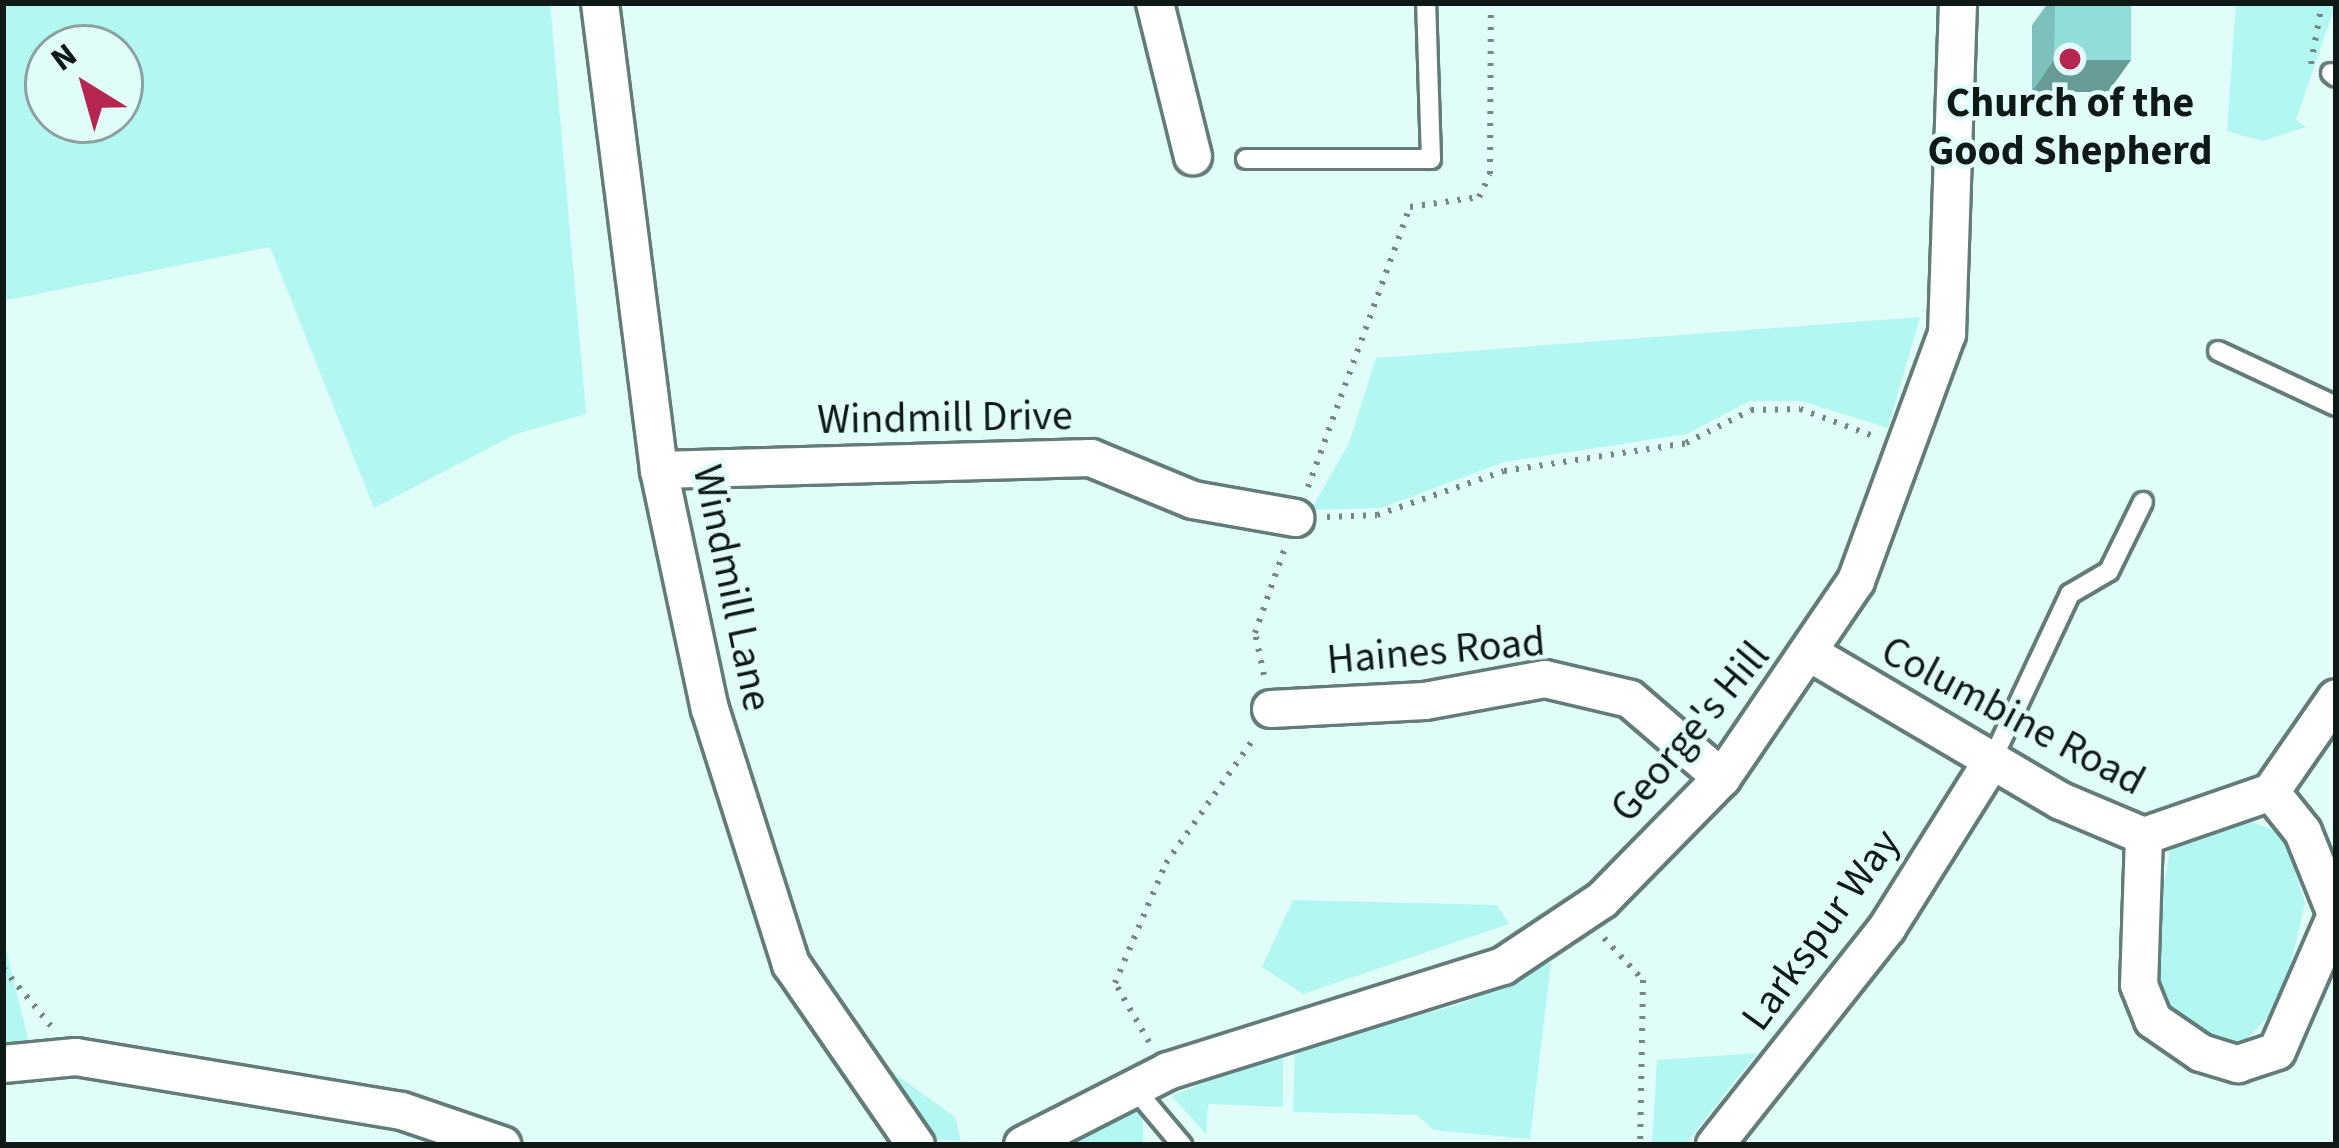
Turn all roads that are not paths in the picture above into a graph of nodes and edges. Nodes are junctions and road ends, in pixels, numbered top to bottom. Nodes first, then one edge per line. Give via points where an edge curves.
1 (600, 3) edge
2 (1155, 3) edge
3 (1426, 3) edge
4 (1958, 3) edge
5 (1193, 157) dead end
6 (1246, 159) dead end
7 (2218, 351) dead end
8 (2336, 406) edge
9 (659, 470) junction
10 (2143, 502) dead end
11 (1295, 518) road end
12 (1814, 655) junction
13 (2336, 698) edge
14 (1271, 709) dead end
15 (1990, 762) junction
16 (1722, 778) junction
17 (2271, 792) junction
18 (2144, 836) junction
19 (2336, 915) edge
20 (3, 1064) edge
21 (1134, 1088) junction
22 (502, 1145) edge
23 (916, 1145) edge
24 (1024, 1145) edge
25 (1182, 1145) edge
26 (1715, 1145) edge

1 - 9 street, Windmill Lane
2 - 5 street
3 - 6 lane via 1431,159
4 - 12 street, George's Hill via 1947,334 1910,449
7 - 8 lane
9 - 11 street, Windmill Drive via 1091,458 1192,500
9 - 23 street, Windmill Lane via 710,709 790,964
10 - 15 lane via 2109,571 2070,594
12 - 15 street, Columbine Road
12 - 16 street, George's Hill
13 - 17 street
14 - 16 street, Haines Road via 1425,701 1545,679 1630,699
15 - 18 street, Columbine Road
15 - 26 street, Larkspur Way via 1887,928
16 - 21 street, George's Hill via 1581,913 1503,966
17 - 18 street, Columbine Road
17 - 19 street via 2303,832
18 - 19 street via 2139,986 2153,1020 2201,1053 2238,1064 2277,1051
20 - 22 street via 76,1057 402,1112
21 - 24 street, George's Hill
21 - 25 lane

